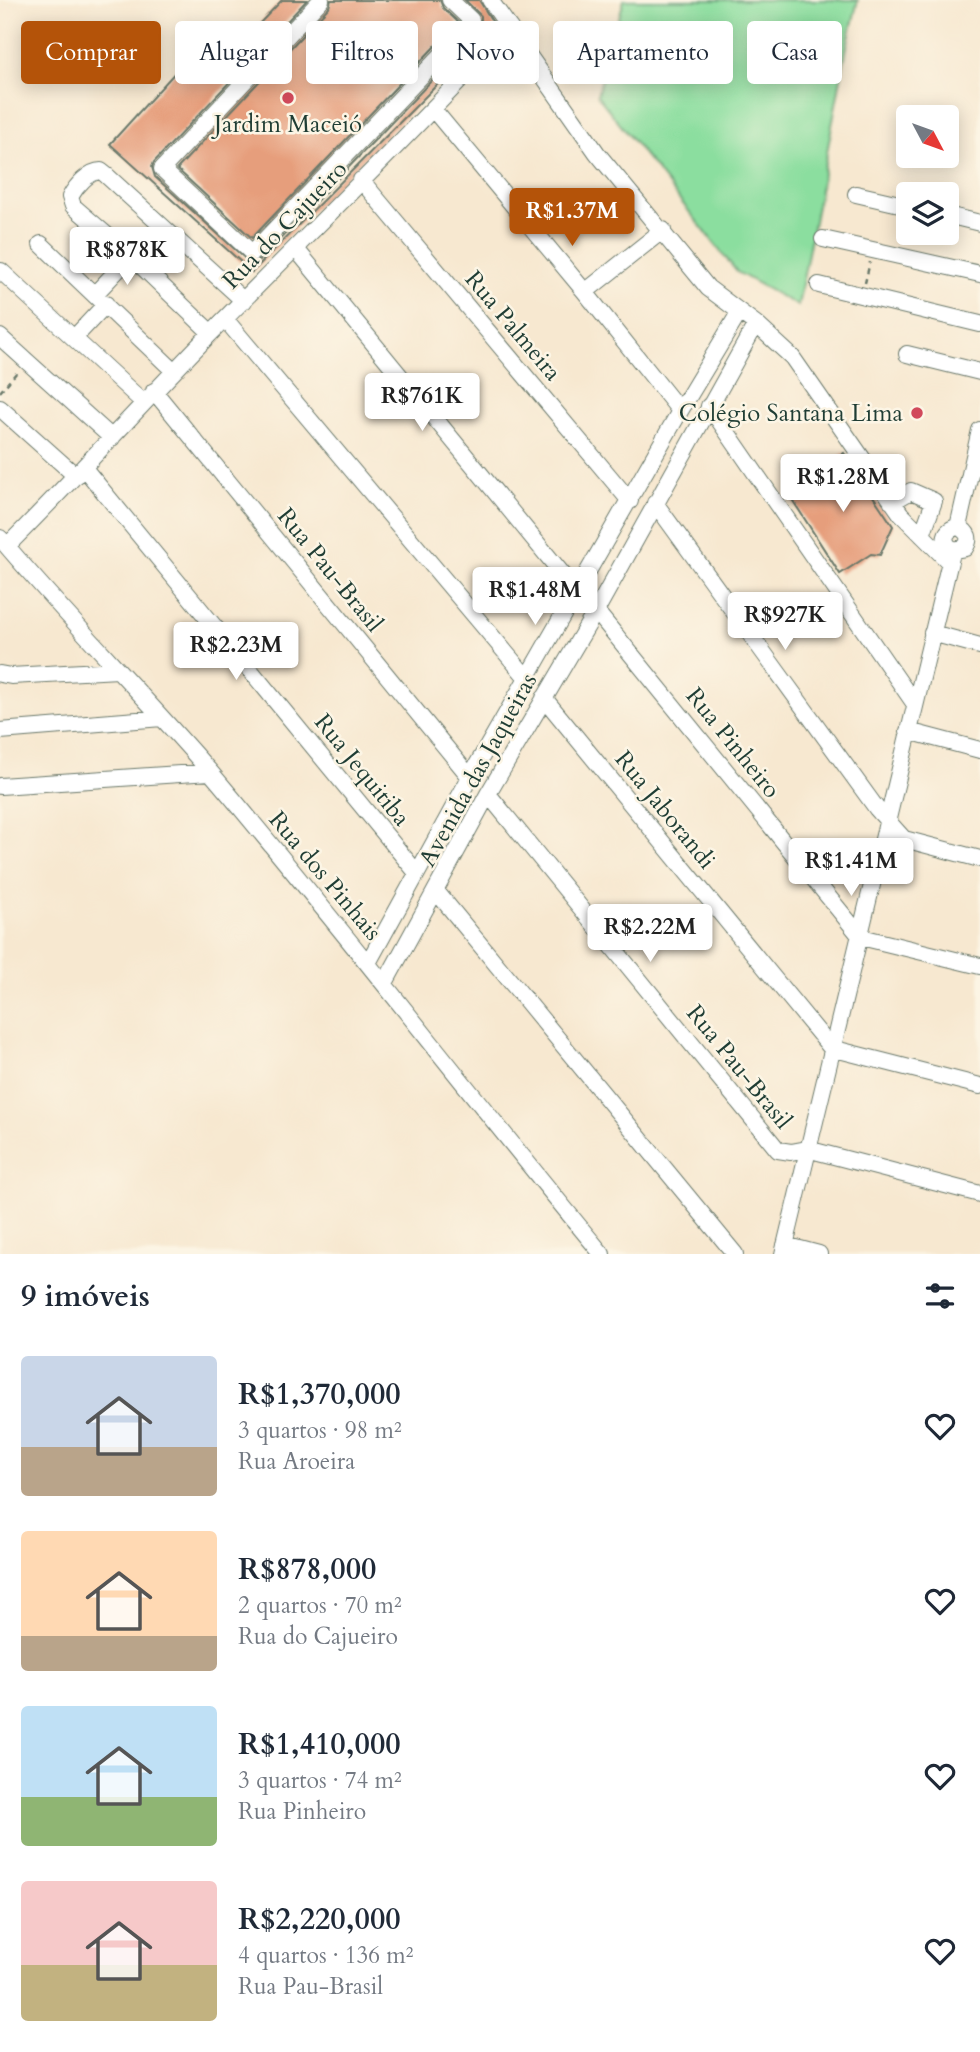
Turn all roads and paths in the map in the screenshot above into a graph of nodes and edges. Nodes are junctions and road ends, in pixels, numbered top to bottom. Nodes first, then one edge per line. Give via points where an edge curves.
1 (321, 0) edge
2 (450, 0) edge
3 (490, 0) edge
4 (505, 21) edge
5 (539, 70) edge
6 (457, 84) edge
7 (433, 110) junction
8 (361, 180) junction
9 (856, 194) dead end
10 (896, 203) edge
11 (959, 218) edge
12 (980, 223) edge
13 (663, 230) junction
14 (822, 239) dead end
15 (41, 244) dead end
16 (296, 249) junction
17 (873, 249) junction
18 (131, 256) junction
19 (1, 271) edge
20 (980, 274) edge
21 (819, 285) dead end
22 (585, 292) junction
23 (862, 296) junction
24 (101, 299) junction
25 (244, 301) junction
26 (739, 313) junction
27 (225, 319) junction
28 (756, 324) junction
29 (980, 324) edge
30 (211, 333) junction
31 (0, 337) edge
32 (75, 337) junction
33 (906, 354) dead end
34 (26, 362) junction
35 (174, 371) junction
36 (980, 372) edge
37 (0, 392) edge
38 (149, 397) junction
39 (709, 405) junction
40 (0, 408) edge
41 (680, 411) junction
42 (980, 430) edge
43 (112, 438) junction
44 (80, 472) junction
45 (630, 501) junction
46 (934, 501) junction
47 (892, 502) junction
48 (655, 503) junction
49 (963, 504) junction
50 (958, 527) junction
51 (922, 536) junction
52 (4, 542) edge
53 (974, 545) edge
54 (951, 556) junction
55 (578, 593) junction
56 (596, 611) junction
57 (932, 633) junction
58 (980, 646) edge
59 (118, 670) junction
60 (0, 674) edge
61 (527, 678) junction
62 (544, 698) junction
63 (914, 703) junction
64 (162, 718) junction
65 (503, 719) junction
66 (527, 726) junction
67 (908, 731) junction
68 (0, 732) edge
69 (980, 750) edge
70 (210, 772) junction
71 (470, 777) junction
72 (0, 786) edge
73 (488, 794) junction
74 (888, 822) junction
75 (980, 859) edge
76 (417, 873) junction
77 (436, 891) junction
78 (861, 937) junction
79 (368, 963) junction
80 (980, 966) edge
81 (385, 983) junction
82 (831, 1048) junction
83 (980, 1086) edge
84 (807, 1149) junction
85 (980, 1194) edge
86 (784, 1249) edge
87 (602, 1254) edge
88 (735, 1254) edge
89 (819, 1254) edge

1 - 2 street via 162,169 252,253 471,24
3 - 4 street
5 - 13 street via 597,153
6 - 7 street, Rua do Cajueiro
7 - 8 street, Rua do Cajueiro
7 - 22 street
8 - 16 street, Rua do Cajueiro
8 - 45 street, Rua Palmeira
9 - 10 street
11 - 12 street
13 - 22 street
13 - 26 street via 708,288
14 - 17 street
15 - 24 street
16 - 25 street, Rua do Cajueiro
16 - 55 street
17 - 20 street
17 - 23 path
18 - 24 street
18 - 25 street via 71,201 73,192 97,170
18 - 30 street
19 - 32 street, Rua Pau-Brasil
21 - 23 street
22 - 41 street
23 - 29 street
24 - 32 street
24 - 35 street
25 - 27 street, Rua do Cajueiro
26 - 28 street
26 - 41 street, Avenida das Jaqueiras
27 - 30 street, Rua do Cajueiro
27 - 61 street
28 - 39 street, Avenida das Jaqueiras
28 - 47 street via 792,357
30 - 35 street, Rua do Cajueiro
31 - 34 street
32 - 38 street, Rua Pau-Brasil
33 - 36 street
34 - 37 path
34 - 43 street
35 - 38 street, Rua do Cajueiro
38 - 43 street, Rua do Cajueiro
38 - 71 street, Rua Pau-Brasil
39 - 48 street, Avenida das Jaqueiras
39 - 63 street
40 - 44 street, Rua Jequitiba
41 - 45 street, Avenida das Jaqueiras
42 - 49 street
43 - 44 street, Rua do Cajueiro
44 - 52 street, Rua do Cajueiro
44 - 76 street, Rua Jequitiba
45 - 55 street, Avenida das Jaqueiras
46 - 47 street via 911,491
46 - 49 street
46 - 51 street
47 - 51 street
48 - 56 street, Avenida das Jaqueiras
48 - 74 street
49 - 50 street
50 - 53 street
50 - 54 street via 945,539
51 - 54 street
52 - 59 street, Rua dos Pinhais
53 - 54 street
54 - 57 street
55 - 61 street, Avenida das Jaqueiras
56 - 62 street, Avenida das Jaqueiras
56 - 78 street, Rua Pinheiro
57 - 58 street
57 - 63 street
59 - 60 street
59 - 64 street, Rua dos Pinhais
61 - 65 street, Avenida das Jaqueiras
62 - 66 street, Avenida das Jaqueiras
62 - 82 street, Rua Jaborandi
63 - 67 street
64 - 68 street
64 - 70 street, Rua dos Pinhais
65 - 66 street
65 - 71 street, Avenida das Jaqueiras
66 - 73 street, Avenida das Jaqueiras
67 - 69 street
67 - 74 street
70 - 72 street
70 - 79 street, Rua dos Pinhais
71 - 76 street, Avenida das Jaqueiras
73 - 77 street, Avenida das Jaqueiras
73 - 84 street, Rua Pau-Brasil via 778,1150
74 - 75 street via 904,839
74 - 78 street
76 - 79 street, Avenida das Jaqueiras
77 - 81 street, Avenida das Jaqueiras
77 - 88 street
78 - 80 street
78 - 82 street
79 - 81 street, Rua dos Pinhais
81 - 87 street, Rua dos Pinhais
82 - 83 street
82 - 84 street
84 - 85 street
84 - 86 street
86 - 89 street

